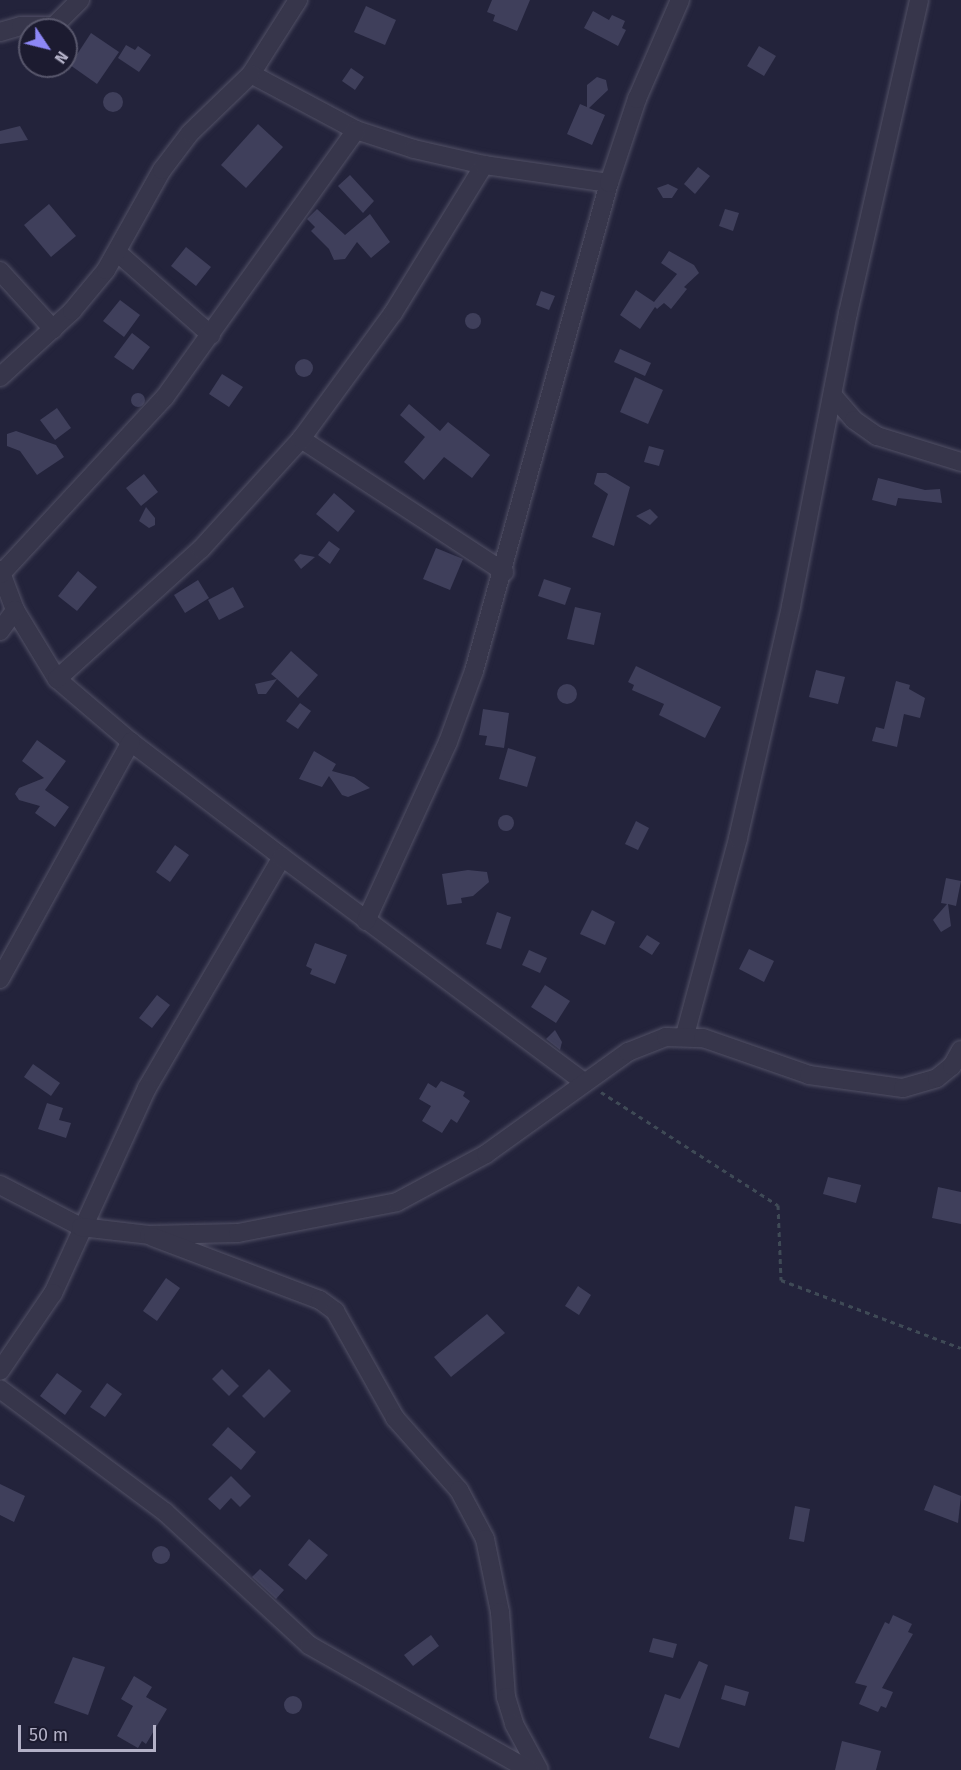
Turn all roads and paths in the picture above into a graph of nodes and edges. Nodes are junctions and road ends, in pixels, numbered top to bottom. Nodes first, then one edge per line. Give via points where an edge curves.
1 (80, 0) edge
2 (298, 0) edge
3 (680, 0) edge
4 (919, 0) edge
5 (0, 32) edge
6 (251, 74) junction
7 (356, 130) junction
8 (484, 165) junction
9 (609, 183) junction
10 (118, 253) junction
11 (0, 272) edge
12 (53, 329) junction
13 (211, 335) junction
14 (0, 377) edge
15 (834, 397) junction
16 (301, 439) junction
17 (961, 462) edge
18 (1, 572) edge
19 (504, 572) junction
20 (15, 610) junction
21 (0, 631) edge
22 (57, 679) junction
23 (131, 742) junction
24 (282, 857) junction
25 (366, 921) junction
26 (0, 979) edge
27 (685, 1035) junction
28 (961, 1050) edge
29 (584, 1082) junction
30 (0, 1185) edge
31 (81, 1227) junction
32 (149, 1235) junction
33 (961, 1348) edge
34 (0, 1371) edge
35 (0, 1389) edge
36 (529, 1770) edge
37 (539, 1770) edge

1 - 5 street via 54,26 21,26
2 - 6 street
3 - 9 street via 637,99
4 - 15 street via 848,313
6 - 7 street
6 - 10 street via 190,134 162,170
7 - 8 street via 414,149
7 - 13 street
8 - 9 street
8 - 16 street via 393,313
9 - 19 street
10 - 12 street
10 - 13 street
11 - 12 street
12 - 14 street
13 - 18 street via 142,424
15 - 17 street via 854,420 877,436
15 - 27 street via 743,815
16 - 19 street
16 - 22 street via 201,549
18 - 20 street
19 - 25 street via 448,742
20 - 21 street
20 - 22 street
22 - 23 street
23 - 24 street
23 - 26 street
24 - 25 street
24 - 31 street via 179,1027
25 - 29 street
27 - 28 street via 809,1075 894,1087 924,1085 937,1078 952,1066
27 - 29 street via 646,1043
29 - 32 street via 486,1154 397,1202 238,1233
29 - 33 path via 778,1205 781,1280
30 - 31 street
31 - 32 street
31 - 34 street via 53,1293
32 - 37 street via 320,1300 335,1311 395,1418 459,1490 485,1539 500,1612 506,1697 514,1724
35 - 36 street via 165,1512 309,1645

